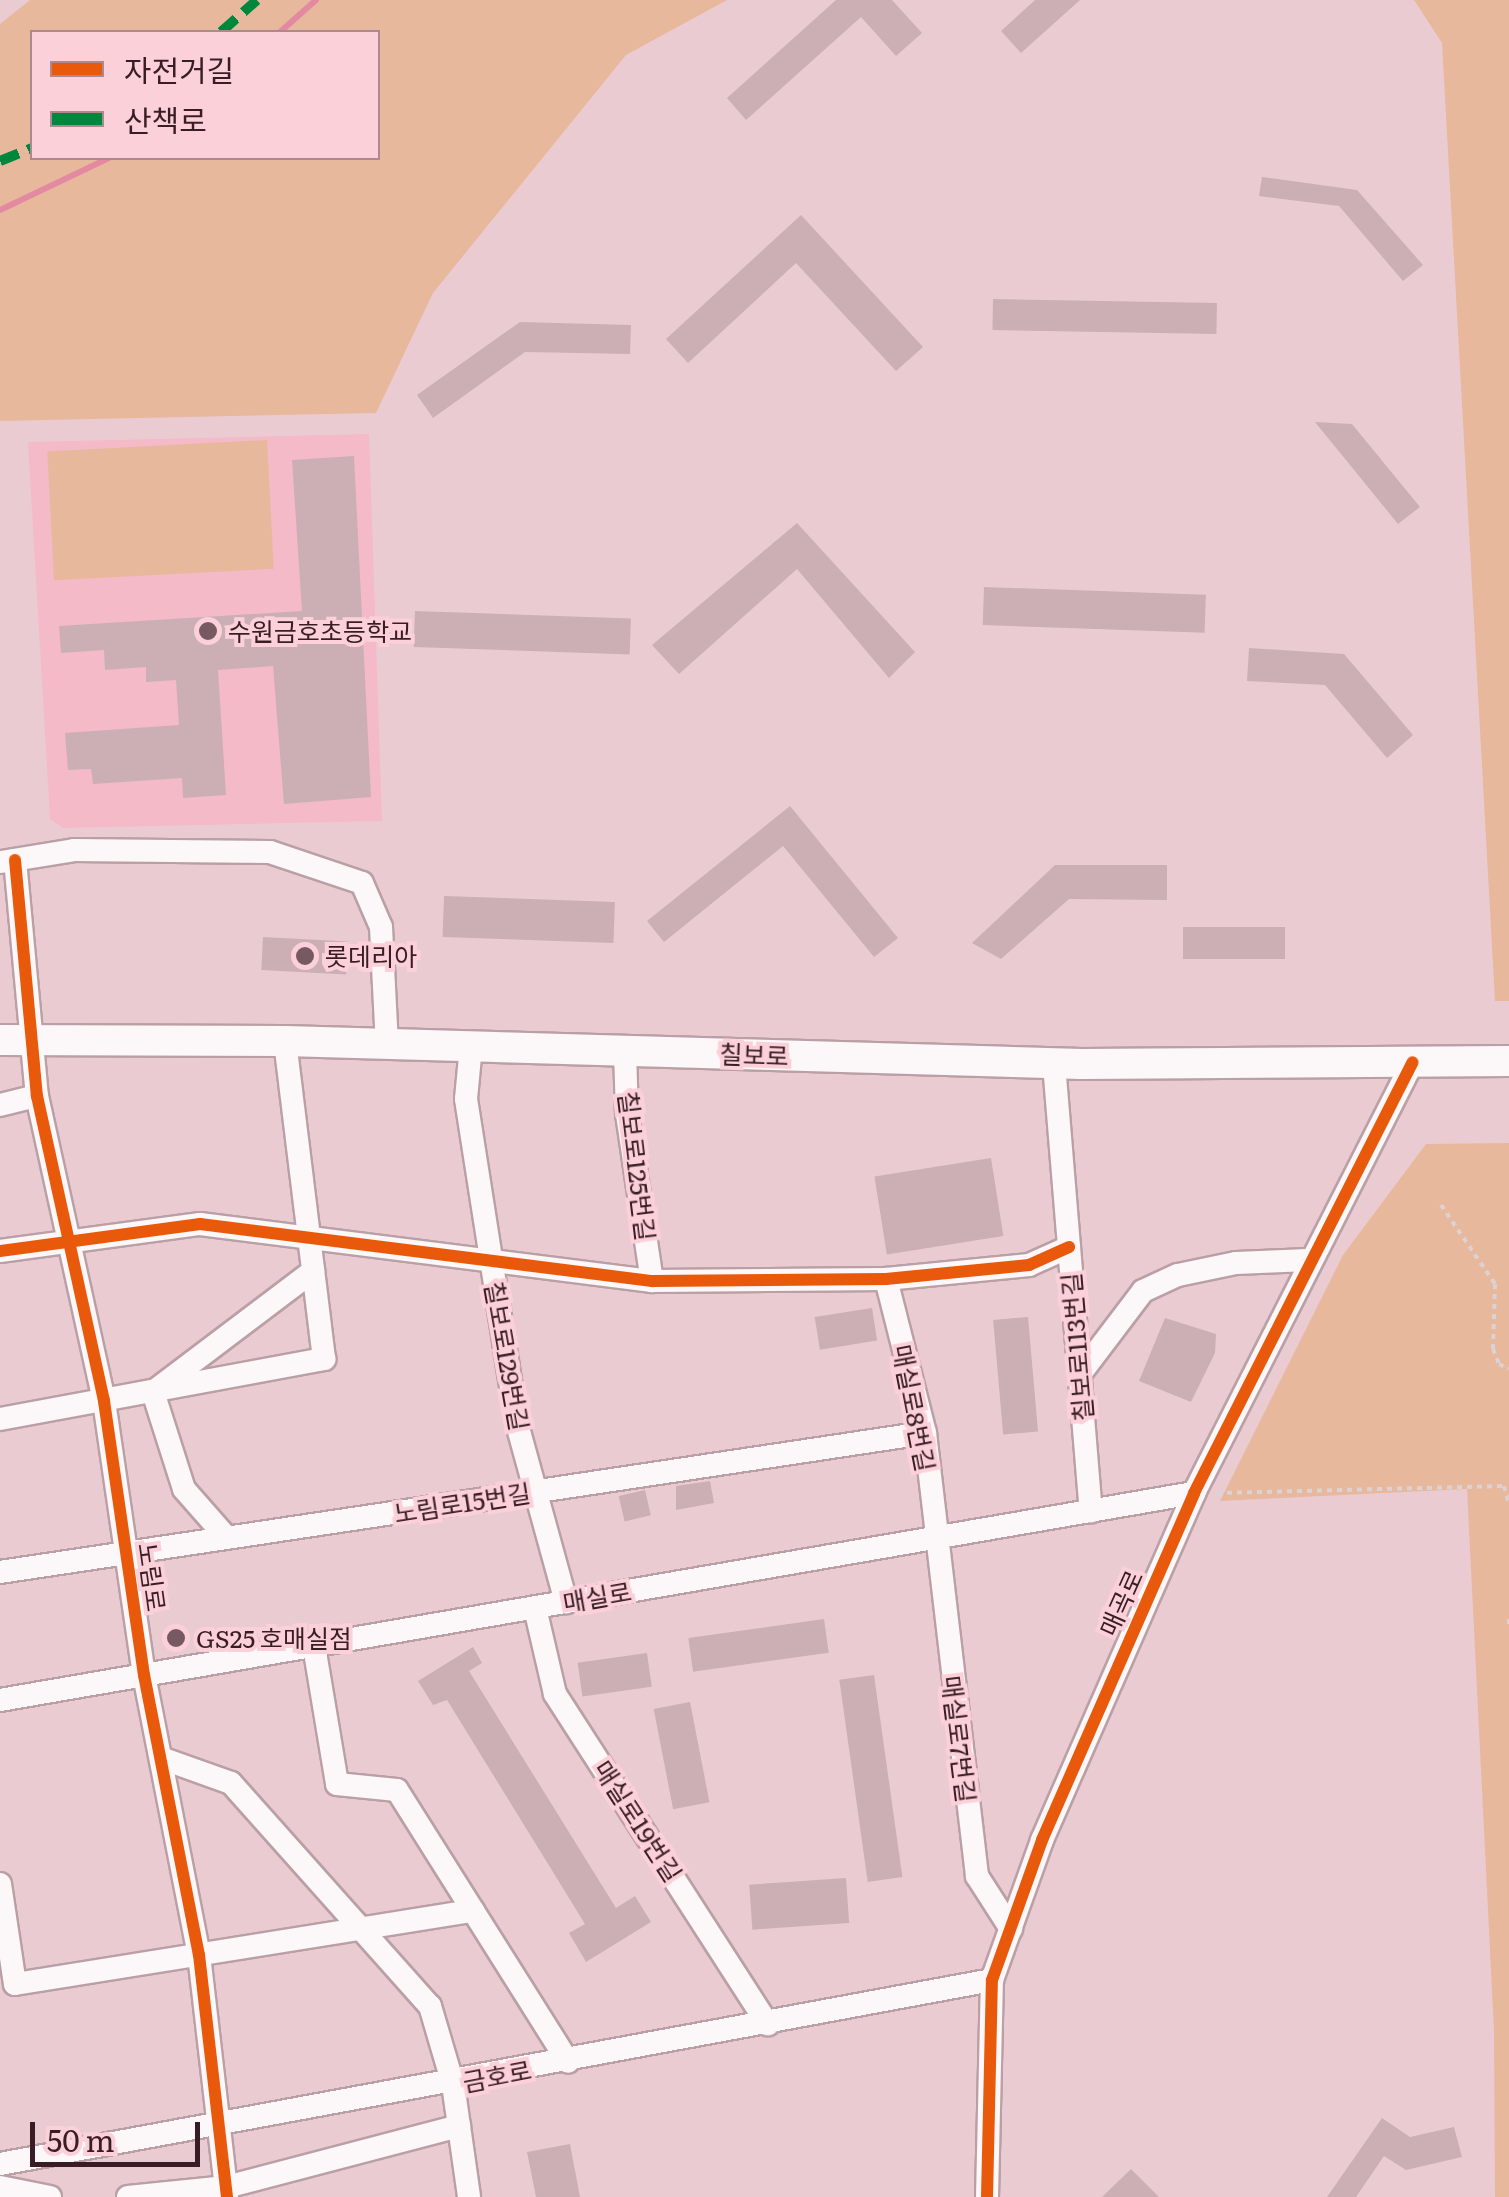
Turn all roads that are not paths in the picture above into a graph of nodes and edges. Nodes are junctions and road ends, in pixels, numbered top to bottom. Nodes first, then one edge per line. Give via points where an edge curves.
1 (8, 861) edge
2 (14, 1038) edge
3 (285, 1041) junction
4 (387, 1044) junction
5 (471, 1046) junction
6 (625, 1051) junction
7 (1509, 1061) edge
8 (1413, 1062) junction
9 (1054, 1064) junction
10 (38, 1096) junction
11 (0, 1105) edge
12 (70, 1238) junction
13 (310, 1240) junction
14 (1069, 1248) junction
15 (0, 1252) edge
16 (1308, 1260) junction
17 (492, 1265) junction
18 (313, 1271) junction
19 (886, 1279) junction
20 (652, 1281) junction
21 (1080, 1374) junction
22 (153, 1392) junction
23 (104, 1401) junction
24 (0, 1419) edge
25 (925, 1433) junction
26 (536, 1492) junction
27 (1194, 1494) junction
28 (1091, 1511) junction
29 (228, 1538) junction
30 (933, 1539) junction
31 (126, 1553) junction
32 (0, 1572) edge
33 (566, 1602) junction
34 (535, 1608) junction
35 (314, 1646) junction
36 (144, 1675) junction
37 (0, 1700) edge
38 (160, 1758) junction
39 (0, 1884) edge
40 (473, 1911) junction
41 (362, 1928) junction
42 (1011, 1929) junction
43 (199, 1955) junction
44 (992, 1980) junction
45 (768, 2024) junction
46 (568, 2062) junction
47 (454, 2084) junction
48 (216, 2126) junction
49 (459, 2126) junction
50 (0, 2164) edge
51 (0, 2187) edge
52 (227, 2192) edge
53 (50, 2197) edge
54 (128, 2197) edge
55 (470, 2197) edge
56 (988, 2197) edge

1 - 2 street, 노림로
1 - 4 street via 74,850 270,852 362,883 381,927
2 - 3 main road, 칠보로
2 - 10 street, 노림로
3 - 4 main road, 칠보로
3 - 13 street
4 - 5 main road, 칠보로
5 - 6 main road, 칠보로
5 - 17 street, 칠보로129번길 via 466,1100
6 - 9 main road, 칠보로
6 - 20 street, 칠보로125번길 via 627,1114
7 - 8 main road, 칠보로
8 - 9 main road, 칠보로
8 - 16 street, 매곡로
9 - 14 street, 칠보로113번길
10 - 11 street
10 - 12 street, 노림로
12 - 13 street via 200,1224
12 - 15 street
12 - 23 street, 노림로
13 - 17 street via 427,1250
13 - 18 street
14 - 19 street via 1029,1264
14 - 21 street, 칠보로113번길
16 - 21 street via 1236,1263 1143,1290
16 - 27 street, 매곡로
17 - 20 street
17 - 26 street, 칠보로129번길 via 517,1424
18 - 22 street
18 - 22 street via 324,1359
19 - 20 street
19 - 25 street, 매실로8번길
21 - 28 street, 칠보로113번길
22 - 23 street
22 - 29 street via 184,1488
23 - 24 street
23 - 31 street, 노림로
25 - 26 street, 노림로15번길
25 - 30 street, 매실로8번길
26 - 29 street, 노림로15번길
26 - 33 street, 칠보로129번길
27 - 28 street, 매실로
27 - 42 street, 매곡로 via 1042,1840
28 - 30 street, 매실로
29 - 31 street, 노림로15번길
30 - 33 street, 매실로
30 - 42 street, 매실로7번길 via 977,1876
31 - 32 street, 노림로15번길
31 - 36 street, 노림로
33 - 34 street, 매실로
34 - 35 street, 매실로
34 - 45 street, 매실로19번길 via 556,1694
35 - 36 street, 매실로
35 - 40 street via 337,1784 397,1790
36 - 37 street, 매실로
36 - 38 street, 노림로
38 - 41 street via 231,1782
38 - 43 street, 노림로
39 - 43 street via 15,1984
40 - 41 street
40 - 46 street
41 - 43 street
41 - 47 street via 430,2006
42 - 44 street, 매곡로
43 - 48 street, 노림로
44 - 45 street, 금호로
44 - 56 street, 매곡로
45 - 46 street, 금호로
46 - 47 street, 금호로
47 - 48 street, 금호로
47 - 49 street
48 - 50 street, 금호로
48 - 52 street, 노림로
49 - 52 street
49 - 55 street
51 - 53 street
52 - 54 street

